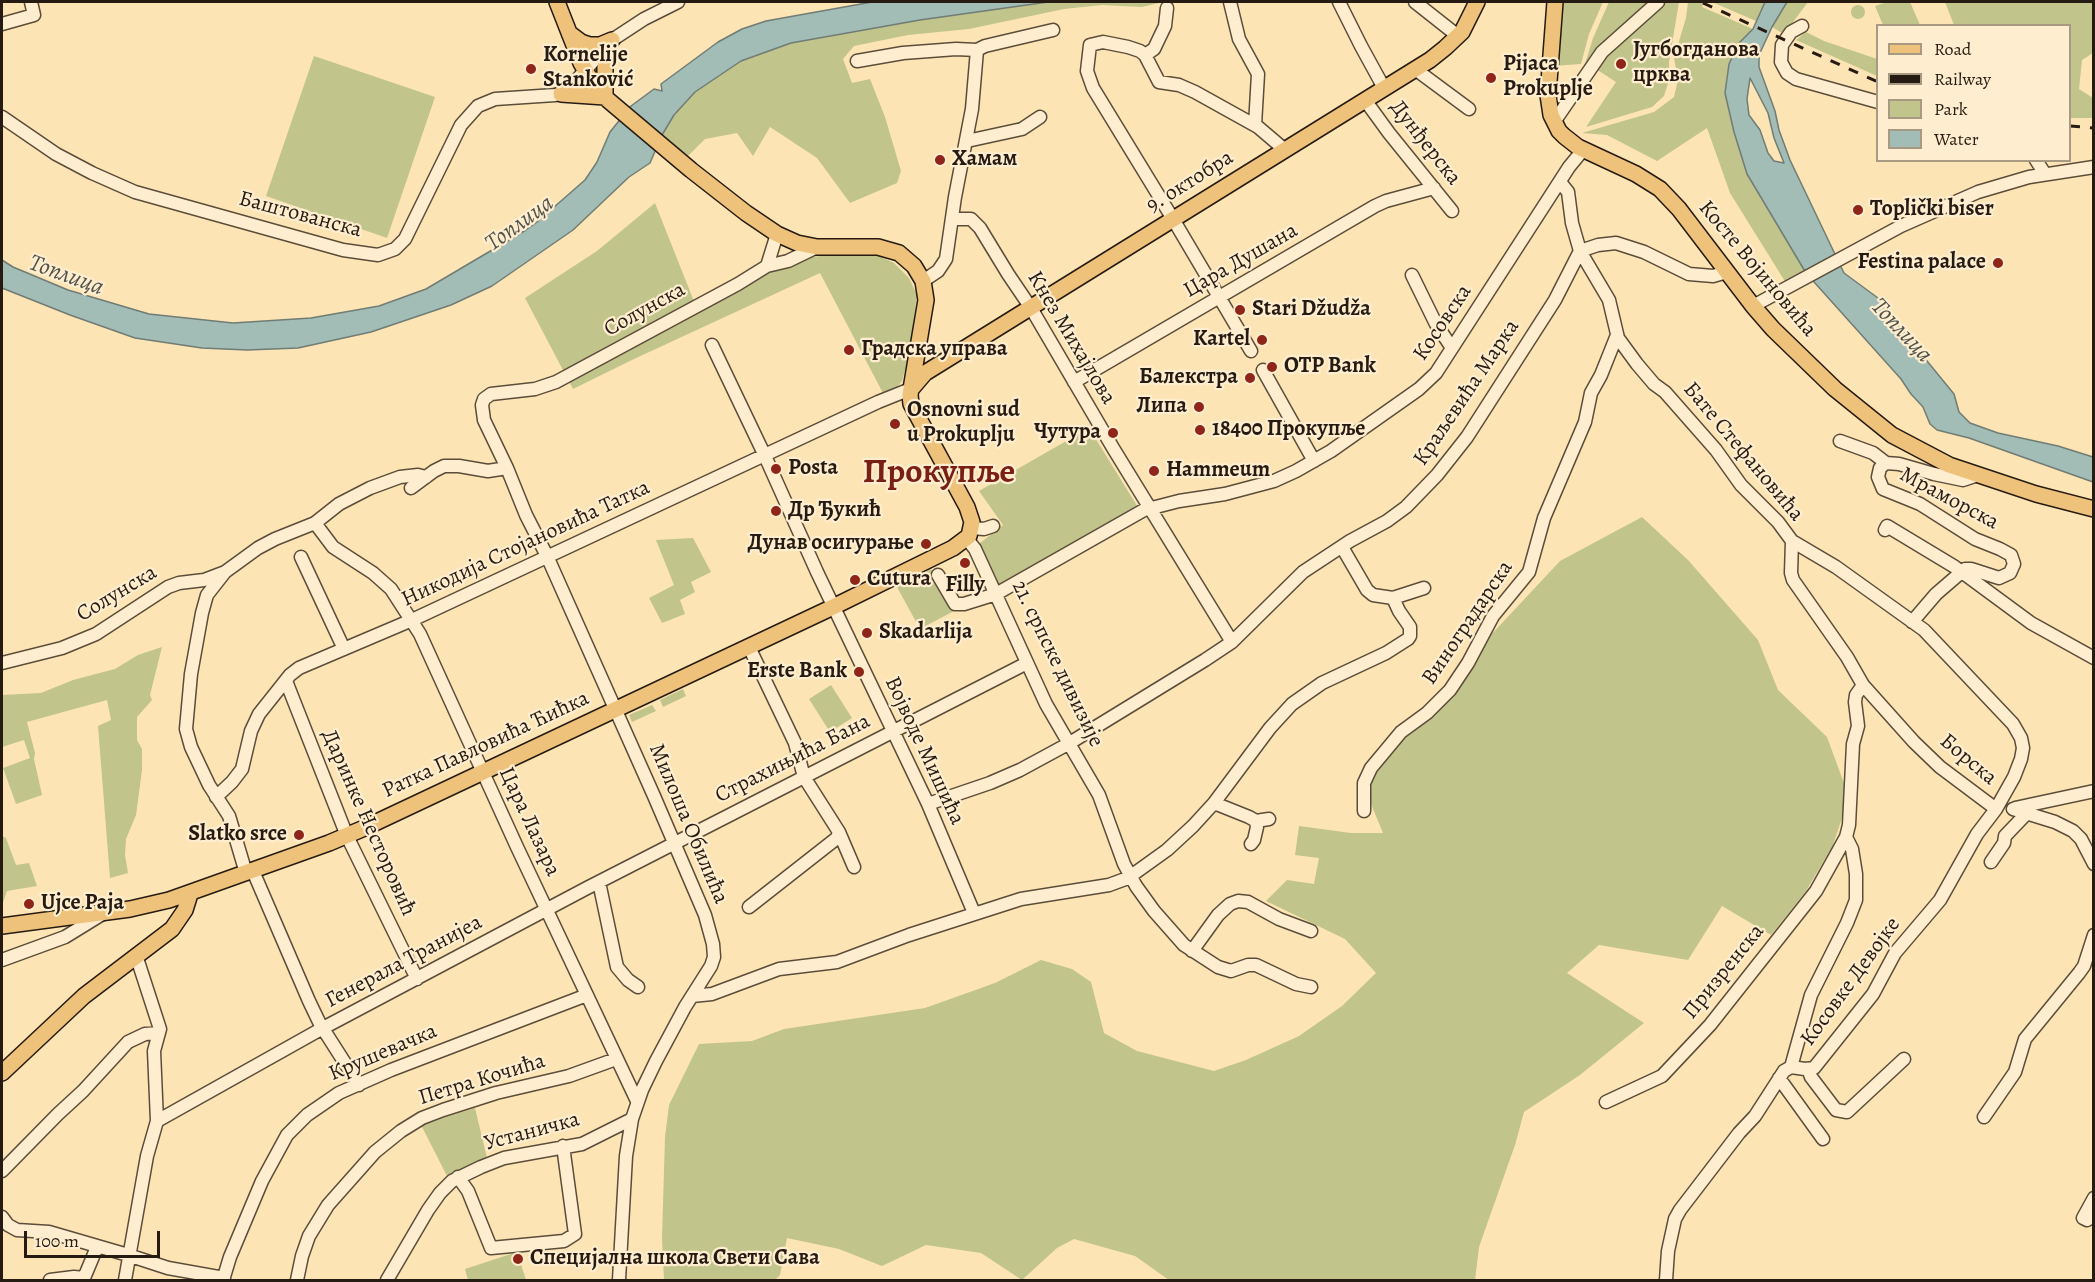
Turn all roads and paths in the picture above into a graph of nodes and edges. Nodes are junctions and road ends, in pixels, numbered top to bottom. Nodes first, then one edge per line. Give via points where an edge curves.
1 (31, 2) edge
2 (557, 2) edge
3 (678, 2) edge
4 (1230, 2) edge
5 (1339, 2) edge
6 (1415, 2) edge
7 (1477, 2) edge
8 (1555, 2) edge
9 (1658, 2) edge
10 (1167, 8) dead end
11 (2, 24) edge
12 (1802, 26) dead end
13 (1053, 30) dead end
14 (568, 32) junction
15 (1458, 36) junction
16 (610, 42) junction
17 (977, 50) junction
18 (1145, 56) junction
19 (856, 61) dead end
20 (1415, 69) junction
21 (584, 70) junction
22 (1384, 88) junction
23 (561, 94) junction
24 (607, 99) junction
25 (1365, 100) junction
26 (1876, 101) edge
27 (1468, 109) dead end
28 (2, 117) edge
29 (1040, 117) dead end
30 (1554, 122) junction
31 (1255, 125) junction
32 (967, 141) junction
33 (1284, 150) junction
34 (1583, 150) junction
35 (2037, 162) edge
36 (2094, 167) edge
37 (2045, 174) junction
38 (1560, 182) junction
39 (1434, 188) junction
40 (1452, 211) dead end
41 (953, 219) junction
42 (1173, 219) junction
43 (777, 234) junction
44 (817, 248) junction
45 (1580, 251) junction
46 (767, 266) junction
47 (1727, 272) junction
48 (1412, 275) dead end
49 (922, 281) junction
50 (1219, 297) junction
51 (1753, 306) junction
52 (1031, 308) junction
53 (1617, 335) junction
54 (922, 336) junction
55 (712, 345) dead end
56 (1452, 348) junction
57 (1251, 351) dead end
58 (949, 358) junction
59 (1263, 370) dead end
60 (1074, 382) junction
61 (913, 388) junction
62 (487, 396) joint
63 (1840, 441) dead end
64 (765, 456) junction
65 (1314, 461) junction
66 (1886, 463) junction
67 (507, 468) junction
68 (1978, 476) junction
69 (426, 477) junction
70 (411, 488) dead end
71 (1151, 508) junction
72 (2094, 509) edge
73 (315, 523) junction
74 (993, 526) dead end
75 (1885, 530) dead end
76 (970, 534) junction
77 (1792, 541) junction
78 (1342, 547) junction
79 (548, 556) junction
80 (301, 557) dead end
81 (225, 572) junction
82 (1962, 572) junction
83 (938, 575) dead end
84 (1424, 588) dead end
85 (996, 594) junction
86 (1393, 598) junction
87 (834, 607) junction
88 (412, 620) junction
89 (1912, 622) junction
90 (1233, 642) junction
91 (749, 646) junction
92 (344, 649) junction
93 (2094, 658) edge
94 (2, 663) edge
95 (1027, 663) junction
96 (286, 681) junction
97 (1863, 685) junction
98 (615, 709) junction
99 (892, 731) junction
100 (1068, 744) junction
101 (483, 772) junction
102 (804, 777) junction
103 (2094, 791) edge
104 (216, 797) junction
105 (1214, 803) junction
106 (928, 804) junction
107 (2013, 809) junction
108 (1996, 810) junction
109 (1364, 811) dead end
110 (2028, 812) junction
111 (1269, 819) dead end
112 (1256, 821) junction
113 (839, 832) junction
114 (347, 836) junction
115 (1846, 837) junction
116 (1251, 844) dead end
117 (674, 845) junction
118 (1991, 862) dead end
119 (2094, 864) edge
120 (854, 867) dead end
121 (250, 872) junction
122 (1132, 876) junction
123 (599, 882) junction
124 (190, 894) junction
125 (749, 907) dead end
126 (546, 911) junction
127 (105, 913) junction
128 (974, 914) junction
129 (2, 926) edge
130 (1311, 931) dead end
131 (2094, 935) edge
132 (1192, 951) junction
133 (136, 955) junction
134 (2, 960) edge
135 (417, 979) junction
136 (638, 987) dead end
137 (1311, 987) dead end
138 (587, 995) junction
139 (692, 996) junction
140 (323, 1028) junction
141 (159, 1033) junction
142 (616, 1059) junction
143 (1904, 1059) dead end
144 (1791, 1067) junction
145 (1808, 1069) junction
146 (2, 1073) edge
147 (1779, 1078) junction
148 (358, 1085) junction
149 (637, 1101) junction
150 (1606, 1102) dead end
151 (1984, 1117) dead end
152 (632, 1119) junction
153 (157, 1121) junction
154 (1823, 1139) dead end
155 (563, 1146) junction
156 (2, 1171) edge
157 (458, 1177) junction
158 (2094, 1198) edge
159 (2094, 1216) edge
160 (2, 1217) edge
161 (97, 1247) junction
162 (128, 1255) junction
163 (224, 1279) edge
164 (84, 1280) edge
165 (50, 1281) edge
166 (125, 1281) edge
167 (297, 1281) edge
168 (387, 1281) edge
169 (619, 1281) edge
170 (1666, 1281) edge

1 - 11 street via 34,15
2 - 14 main road
3 - 16 street
4 - 31 street via 1239,39 1258,74
5 - 22 street, Дунђерска
6 - 15 street
7 - 15 main road, 9. октобра
8 - 30 main road via 1547,83
9 - 30 street via 1602,52
10 - 18 street via 1165,26 1154,49
12 - 26 street via 1791,32 1782,45 1781,62 1787,73 1796,80
13 - 17 street
14 - 16 main road via 590,45
14 - 21 main road
15 - 20 main road, 9. октобра
16 - 21 street
16 - 24 main road via 605,67
17 - 19 street
17 - 32 street
18 - 31 street via 1159,82 1186,88
18 - 42 street via 1128,47 1094,43 1088,48 1087,67 1093,88
20 - 22 main road, 9. октобра
20 - 27 street
21 - 23 street via 571,89
21 - 24 main road
22 - 25 main road, 9. октобра
23 - 24 main road
23 - 28 street, Баштованска via 495,99 478,106 461,125 405,238 394,249 378,255 343,250 135,192 62,158
24 - 43 main road via 691,170
25 - 33 main road, 9. октобра
25 - 39 street, Дунђерска
29 - 32 street via 1022,129
30 - 34 main road, Косте Војиновића via 1564,136
31 - 33 street
32 - 41 street
33 - 42 main road, 9. октобра
34 - 38 street, Косовска
34 - 47 main road, Косте Војиновића via 1660,189
35 - 37 street
36 - 37 street
37 - 51 street via 1978,192 1901,226
38 - 45 street, Бате Стефановића via 1568,192
38 - 56 street, Косовска
39 - 40 street, Дунђерска
39 - 50 street, Цара Душана via 1381,203
41 - 49 street via 943,265
41 - 52 street, Кнез Михајлова via 977,223
42 - 50 street
42 - 52 main road, 9. октобра
43 - 44 main road
43 - 46 street
44 - 46 street, Солунска
44 - 49 main road via 885,248 909,261
45 - 47 street via 1616,243 1689,274 1705,277
45 - 53 street, Бате Стефановића via 1608,300
45 - 78 street, Краљевића Марка via 1555,300 1446,465 1406,507
46 - 62 street, Солунска via 556,382
47 - 51 main road, Косте Војиновића
48 - 56 street
49 - 54 main road, 21. српске дивизије via 926,300
50 - 57 street
50 - 60 street, Цара Душана
51 - 68 main road, Косте Војиновића via 1822,377 1877,424 1937,460
52 - 58 main road, 9. октобра
52 - 60 street, Кнез Михајлова
53 - 77 street, Бате Стефановића via 1649,378
53 - 109 street, Виноградарска via 1591,393 1585,422 1545,518 1529,572 1493,616 1450,690 1401,732 1371,768 1364,783
54 - 58 main road via 929,354
54 - 61 main road, 21. српске дивизије
55 - 64 street, Војводе Мишића
56 - 65 street, Косовска via 1436,373 1419,389
58 - 61 main road, 9. октобра via 920,376
59 - 65 street
60 - 71 street, Кнез Михајлова
61 - 64 street, Никодија Стојановића Татка
61 - 76 main road, 21. српске дивизије via 912,408 967,507
62 - 67 street, Милоша Обилића via 482,405 484,420
63 - 66 street via 1873,453
64 - 79 street, Никодија Стојановића Татка
64 - 87 street, Војводе Мишића
65 - 71 street, Косовска via 1257,486
66 - 68 street, Мраморска via 1964,480
66 - 82 street, Мраморска via 1878,473 1883,489 1920,504 1975,539 2011,555 2014,564 2010,573 1999,578 1971,568
67 - 69 street via 488,471 449,466
67 - 79 street, Милоша Обилића
68 - 72 main road, Косте Војиновића
69 - 70 street
69 - 73 street, Солунска via 400,477 370,488 339,504
71 - 85 street, Косовска
71 - 90 street, Кнез Михајлова
73 - 81 street, Солунска via 258,548
73 - 88 street, Цара Лазара via 333,547 392,589
74 - 76 street
75 - 82 street, Мраморска via 1887,526
76 - 85 street, 21. српске дивизије
76 - 87 main road, Ратка Павловића Ћићка via 953,548
77 - 89 street, Бате Стефановића via 1836,567
77 - 97 street via 1793,580
78 - 86 street via 1370,593
78 - 90 street, Краљевића Марка via 1296,578
79 - 88 street, Никодија Стојановића Татка
79 - 98 street, Милоша Обилића
80 - 92 street
81 - 94 street, Солунска via 204,580 173,584 111,626 79,641
81 - 104 street via 203,606 185,725 191,747
82 - 89 street
82 - 93 street, Мраморска via 2031,623
83 - 85 street, Косовска via 955,604
84 - 86 street
85 - 95 street, 21. српске дивизије
86 - 105 street via 1410,627 1410,636 1386,653 1322,682 1292,704
87 - 91 main road, Ратка Павловића Ћићка
87 - 99 street, Војводе Мишића
88 - 92 street, Никодија Стојановића Татка
88 - 101 street, Цара Лазара
89 - 108 street, Бате Стефановића via 1924,630 2019,732 2021,759
90 - 100 street, Краљевића Марка
91 - 98 main road, Ратка Павловића Ћићка
91 - 102 street via 795,743
92 - 96 street, Никодија Стојановића Татка via 299,668
95 - 99 street, Страхињића Бана
95 - 100 street, 21. српске дивизије
96 - 104 street, Никодија Стојановића Татка via 253,725 242,769
96 - 114 street, Даринке Несторовић
97 - 108 street, Борска via 1940,767
97 - 115 street, Призренска via 1855,702 1858,726 1853,744
98 - 101 main road, Ратка Павловића Ћићка
98 - 117 street, Милоша Обилића
99 - 102 street, Страхињића Бана
99 - 106 street, Војводе Мишића
100 - 106 street, Краљевића Марка via 1005,777
100 - 122 street, 21. српске дивизије via 1099,795
101 - 114 main road, Ратка Павловића Ћићка
101 - 126 street, Цара Лазара
102 - 113 street
102 - 117 street, Страхињића Бана
103 - 107 street
104 - 121 street via 232,822
105 - 112 street
105 - 122 street via 1176,842
106 - 128 street, Војводе Мишића
107 - 108 street
107 - 110 street
108 - 145 street, Косовке Девојке via 1977,834 1940,900 1895,953 1873,994 1816,1065
110 - 118 street via 2006,836
110 - 119 street via 2073,831
111 - 112 street
112 - 116 street
113 - 120 street
113 - 125 street via 837,838
114 - 121 main road, Ратка Павловића Ћићка
114 - 135 street, Даринке Несторовић
115 - 144 street, Призренска via 1857,874 1856,900 1811,995
115 - 150 street, Призренска via 1815,891 1710,1025 1662,1076
117 - 123 street, Генерала Транијеа
117 - 139 street, Милоша Обилића via 705,915 714,950 711,966
121 - 124 main road, Ратка Павловића Ћићка
121 - 140 street
122 - 128 street via 1109,885 1031,896
122 - 132 street, 21. српске дивизије via 1166,927
123 - 126 street, Генерала Транијеа
123 - 136 street via 617,967
124 - 127 main road, Ратка Павловића Ћићка
124 - 133 main road via 178,924
126 - 135 street, Генерала Транијеа
126 - 138 street, Цара Лазара
127 - 129 main road, Ратка Павловића Ћићка
127 - 134 street via 65,937
128 - 139 street via 837,962 779,969 712,994
130 - 132 street via 1238,901 1218,915
131 - 151 street via 2084,966 2025,1039 2015,1071
132 - 137 street, 21. српске дивизије via 1226,971 1256,965
133 - 141 street
133 - 146 main road via 68,1010
135 - 140 street, Генерала Транијеа
138 - 142 street, Цара Лазара
138 - 148 street, Крушевачка
139 - 149 street, Милоша Обилића
140 - 148 street
140 - 153 street, Генерала Транијеа
141 - 153 street via 154,1051
141 - 156 street via 128,1042
142 - 149 street, Цара Лазара
142 - 167 street, Петра Кочића via 569,1076 443,1110 401,1131 375,1152 328,1206 309,1236
143 - 145 street via 1847,1112 1836,1110
144 - 145 street, Косовке Девојке
144 - 147 street, Косовке Девојке
147 - 154 street
147 - 170 street, Косовке Девојке via 1755,1116 1678,1213 1668,1251
148 - 163 street, Крушевачка via 331,1098 287,1135 258,1189
149 - 152 street, Милоша Обилића
152 - 155 street, Устаничка via 582,1143
152 - 169 street, Милоша Обилића
153 - 162 street
155 - 157 street, Устаничка via 504,1158
155 - 157 street via 574,1234 564,1241 491,1248 468,1191
157 - 168 street, Устаничка via 440,1193
158 - 159 street via 2083,1218
160 - 161 street via 17,1230 49,1232
161 - 162 street
161 - 164 street
162 - 163 street via 168,1269
162 - 166 street
164 - 165 street via 74,1277

